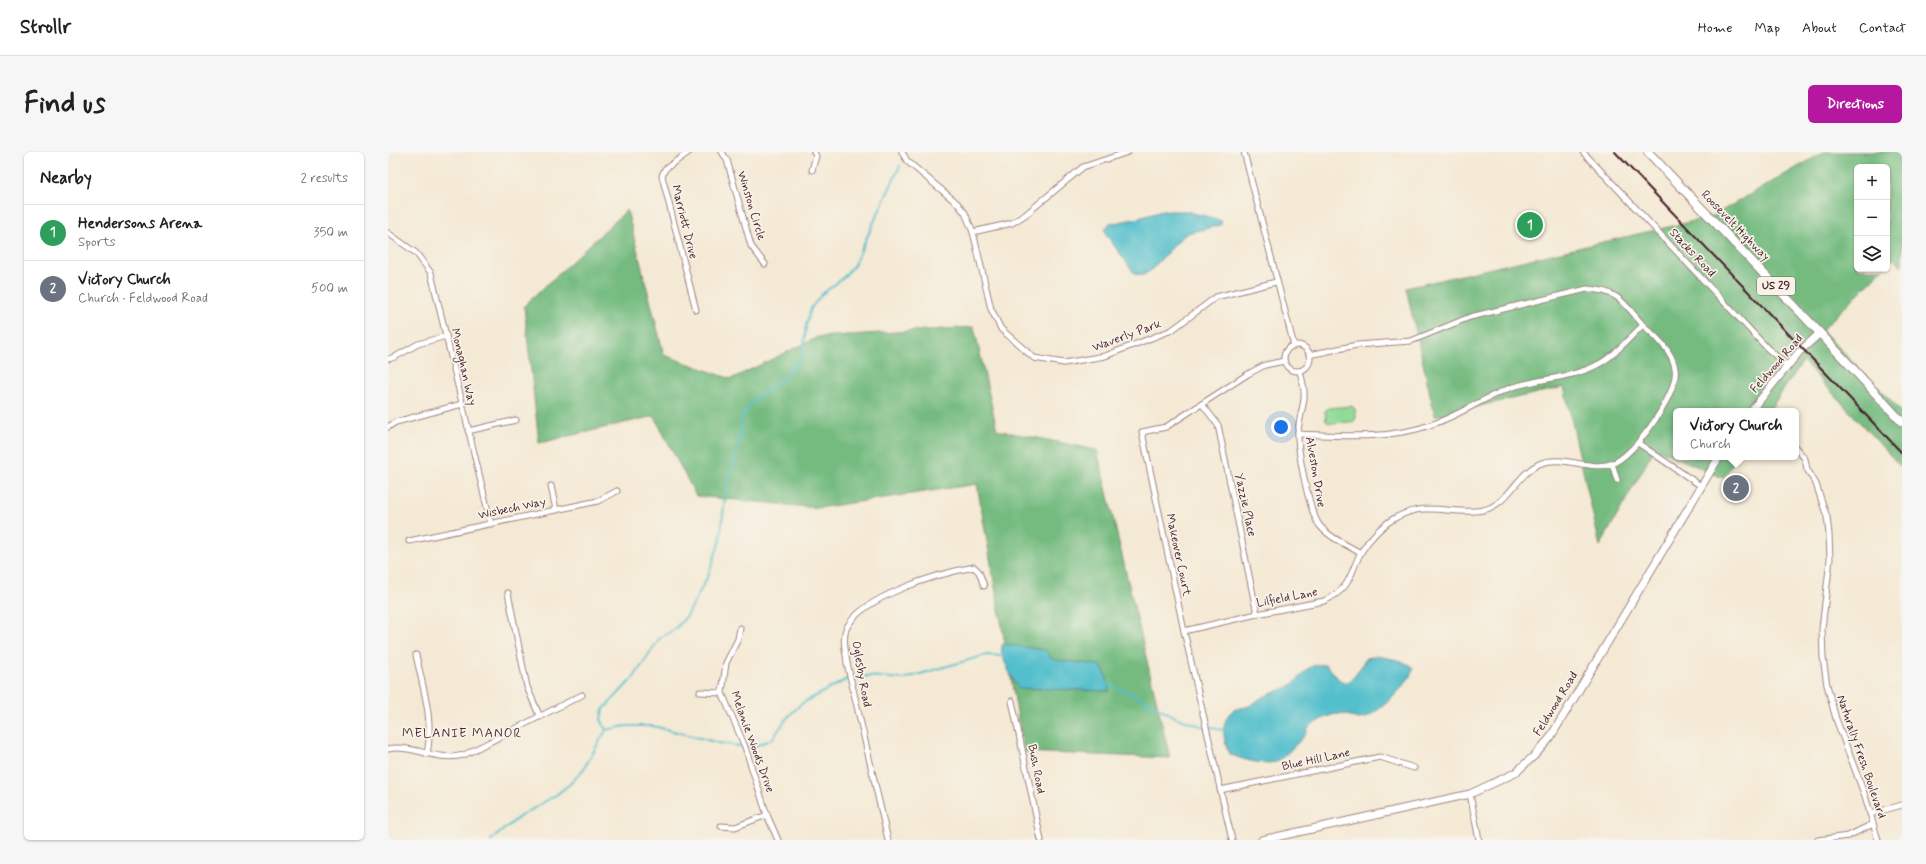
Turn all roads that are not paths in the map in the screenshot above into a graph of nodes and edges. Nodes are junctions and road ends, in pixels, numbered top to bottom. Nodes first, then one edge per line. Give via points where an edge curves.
1 (689, 152) edge
2 (722, 152) edge
3 (814, 152) edge
4 (902, 152) edge
5 (1128, 152) edge
6 (1244, 152) edge
7 (1583, 152) edge
8 (1648, 152) edge
9 (812, 170) dead end
10 (973, 232) junction
11 (388, 233) edge
12 (765, 264) dead end
13 (1276, 282) junction
14 (696, 310) dead end
15 (1643, 325) junction
16 (1820, 333) junction
17 (446, 336) junction
18 (1294, 346) junction
19 (1309, 355) junction
20 (388, 359) edge
21 (1284, 360) junction
22 (1788, 366) junction
23 (1300, 371) junction
24 (462, 404) junction
25 (1202, 404) junction
26 (1753, 408) edge
27 (516, 420) dead end
28 (1902, 422) edge
29 (388, 427) edge
30 (468, 431) junction
31 (1298, 434) junction
32 (1638, 443) junction
33 (1799, 452) edge
34 (1717, 460) edge
35 (1612, 463) junction
36 (1617, 480) dead end
37 (551, 486) dead end
38 (1701, 486) junction
39 (617, 491) dead end
40 (556, 510) junction
41 (491, 524) junction
42 (409, 541) dead end
43 (1361, 553) junction
44 (984, 586) dead end
45 (508, 593) dead end
46 (1257, 614) junction
47 (740, 628) dead end
48 (1184, 631) junction
49 (416, 655) dead end
50 (700, 692) dead end
51 (722, 693) junction
52 (582, 695) dead end
53 (1012, 701) dead end
54 (540, 717) junction
55 (388, 750) edge
56 (426, 754) junction
57 (1414, 768) dead end
58 (1220, 790) junction
59 (1470, 794) junction
60 (1902, 806) edge
61 (1870, 814) junction
62 (767, 815) junction
63 (1873, 824) junction
64 (721, 826) dead end
65 (778, 840) edge
66 (888, 840) edge
67 (1041, 840) edge
68 (1232, 840) edge
69 (1262, 840) edge
70 (1479, 840) edge
71 (1818, 840) edge
72 (1878, 840) edge

1 - 14 street, Marriott Drive via 665,169 662,176
2 - 12 street, Winston Circle via 727,160 751,246
3 - 9 street via 816,156
4 - 10 street, Waverly Park via 907,161 957,203 965,213
5 - 10 street via 1083,167 1012,223
6 - 13 street
7 - 22 street, Stacks Road via 1768,349
8 - 16 main road, Roosevelt Highway / US 29
10 - 13 street, Waverly Park via 991,309 1001,329 1034,358 1064,363 1105,356 1172,330 1216,297
11 - 17 street, Monaghan Way via 416,253 431,274
13 - 18 street
15 - 19 street via 1615,296 1604,290 1587,289 1470,317 1412,341 1357,345
15 - 31 street via 1613,354 1594,367 1508,389 1435,424 1360,436
15 - 32 street via 1667,349 1676,375 1670,395
16 - 22 street, Feldwood Road
16 - 28 main road, Roosevelt Highway / US 29
17 - 20 street via 418,344
17 - 24 street, Monaghan Way
18 - 19 street via 1304,347
18 - 21 street via 1286,351
19 - 23 street via 1306,367
21 - 23 street via 1289,368
21 - 25 street, Makeover Court via 1265,365 1248,374
22 - 26 street, Feldwood Road
23 - 31 street, Alveston Drive via 1304,394
24 - 29 street via 396,422
24 - 30 street, Monaghan Way
25 - 46 street, Yazzie Place via 1218,425
25 - 48 street, Makeover Court via 1166,427 1142,432
27 - 30 street
30 - 41 street, Monaghan Way
31 - 43 street, Alveston Drive via 1312,512 1328,534
32 - 35 street, Lilfield Lane via 1625,457
32 - 38 street
33 - 61 street, Naturally Fresh Boulevard via 1816,484 1827,517 1830,558 1822,629 1827,685 1836,719
34 - 38 street, Feldwood Road
35 - 36 street
35 - 43 street, Lilfield Lane via 1600,465 1564,461 1544,462 1530,469 1502,499 1489,508 1473,511 1426,508 1403,514 1372,536
37 - 40 street
38 - 59 street, Feldwood Road via 1550,738 1514,773
39 - 40 street, Wisbech Way via 598,501
40 - 41 street, Wisbech Way
41 - 42 street, Wisbech Way
43 - 46 street, Lilfield Lane via 1350,581 1333,597
44 - 66 street, Oglesby Road via 979,572 974,567 923,580 885,596 861,612 846,629 844,638 847,663
45 - 54 street via 527,687
46 - 48 street, Lilfield Lane
47 - 51 street, Melanie Woods Drive via 738,639 726,663
48 - 58 street, Makeover Court
49 - 56 street via 430,723
50 - 51 street
51 - 62 street, Melanie Woods Drive via 745,747
52 - 54 street
53 - 67 street, Bush Road
54 - 56 street via 464,755 445,758
55 - 56 street via 409,749
57 - 58 street, Blue Hill Lane via 1380,757
58 - 68 street, Makeover Court
59 - 69 street, Feldwood Road
59 - 70 street
60 - 61 street
61 - 63 street, Naturally Fresh Boulevard
62 - 64 street via 735,827
62 - 65 street, Melanie Woods Drive
63 - 71 street via 1848,836
63 - 72 street, Naturally Fresh Boulevard

